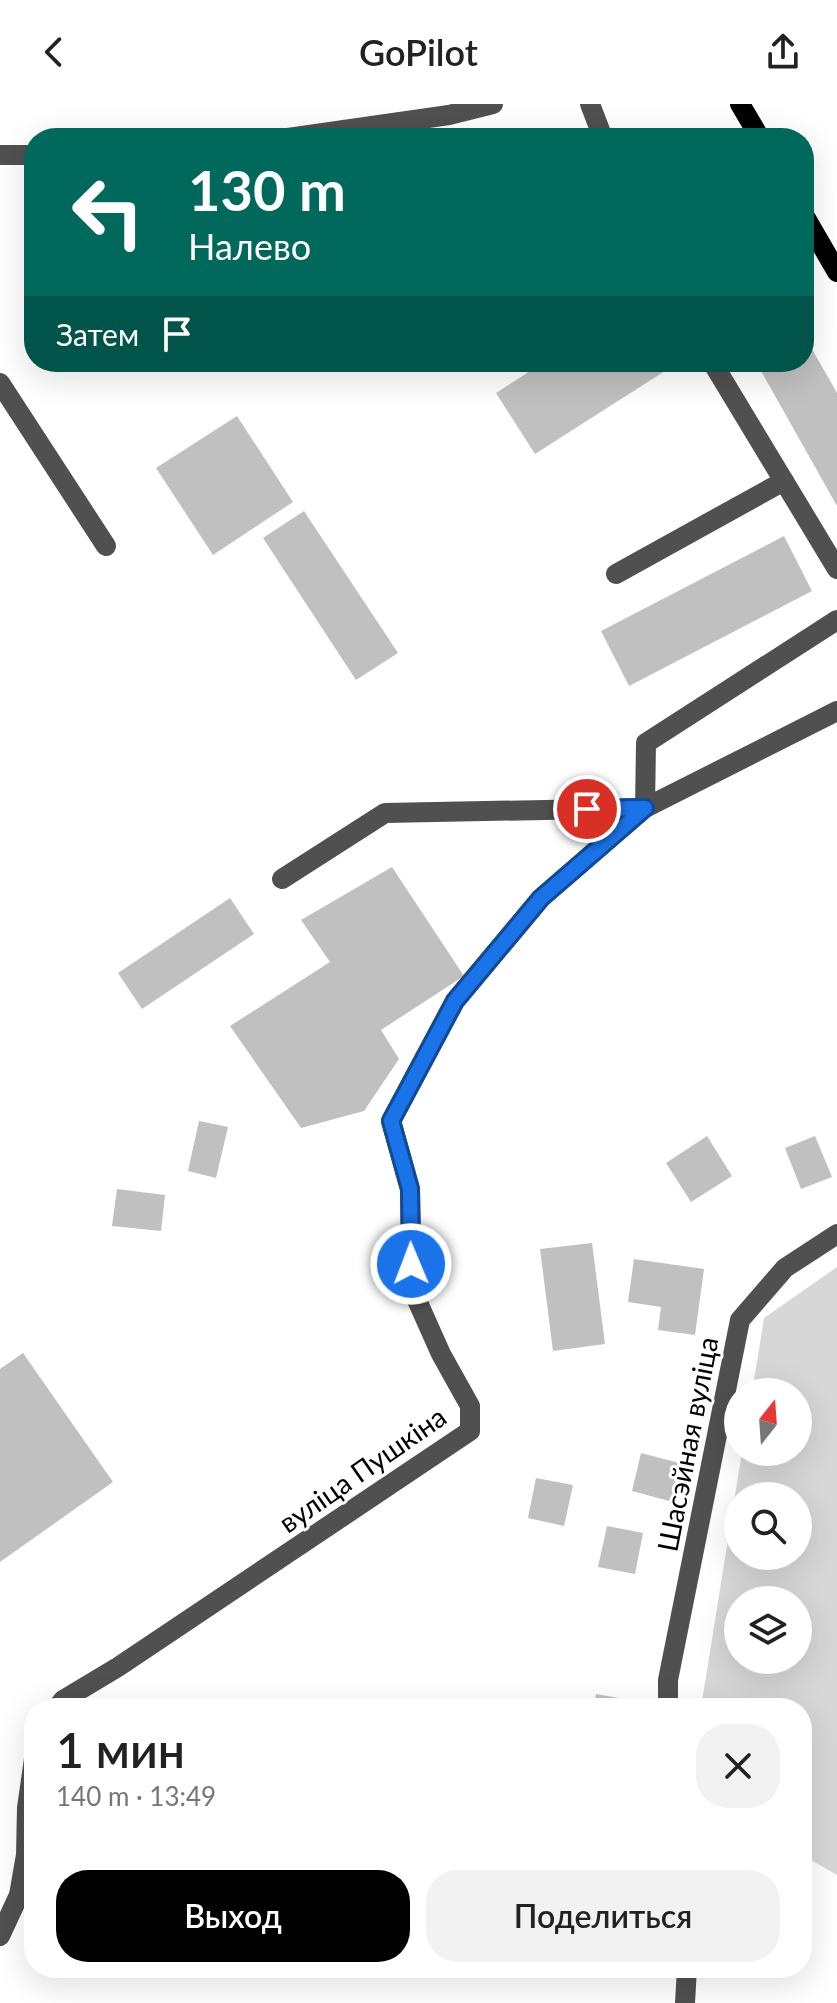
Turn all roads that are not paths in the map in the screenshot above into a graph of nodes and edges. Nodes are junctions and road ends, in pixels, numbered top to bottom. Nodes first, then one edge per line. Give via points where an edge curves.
1 (493, 104) edge
2 (590, 104) edge
3 (740, 104) edge
4 (358, 128) edge
5 (599, 128) edge
6 (754, 128) edge
7 (0, 155) edge
8 (24, 155) edge
9 (814, 232) edge
10 (837, 272) edge
11 (718, 372) edge
12 (0, 383) edge
13 (784, 481) junction
14 (106, 546) dead end
15 (837, 569) edge
16 (616, 574) dead end
17 (837, 620) edge
18 (837, 711) edge
19 (645, 808) junction
20 (282, 879) dead end
21 (837, 1234) edge
22 (66, 1698) edge
23 (668, 1698) edge
24 (24, 1866) edge
25 (0, 1936) edge
26 (686, 1978) edge
27 (685, 2003) edge

1 - 4 street
2 - 5 street
3 - 6 main road
7 - 8 street
9 - 10 main road
11 - 13 street
12 - 14 street
13 - 15 street
13 - 16 street
17 - 19 street via 646,743
18 - 19 street, вуліца Пушкіна
19 - 20 street via 385,813
19 - 22 street, вуліца Пушкіна via 541,898 455,1001 391,1121 410,1189 412,1289 470,1406 470,1431
21 - 23 street, Шасэйная вуліца via 785,1268 740,1320
24 - 25 street via 19,1895
26 - 27 street

